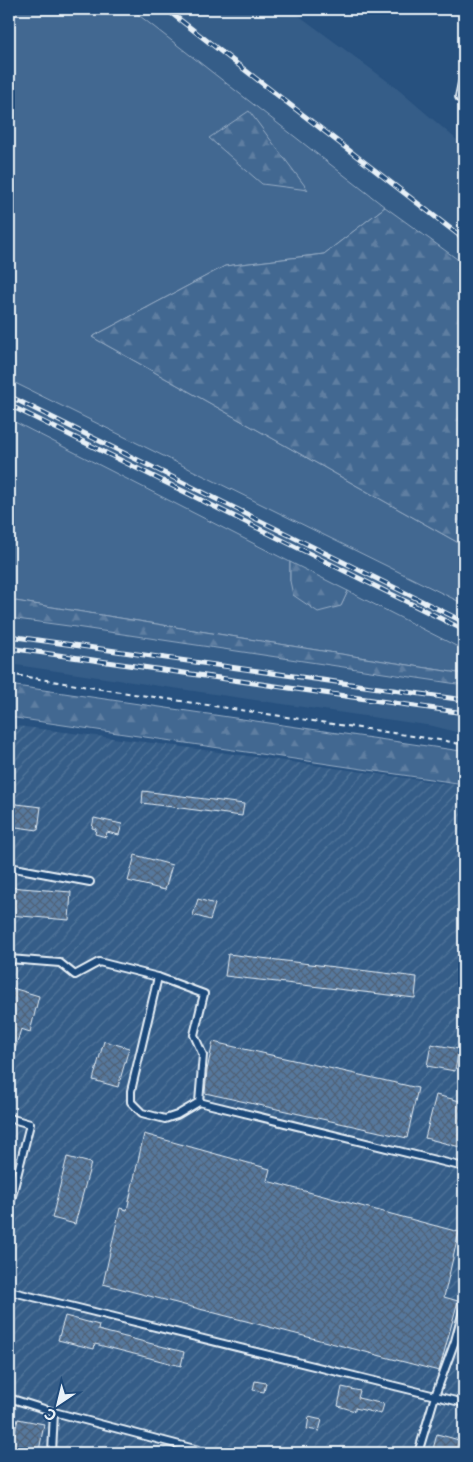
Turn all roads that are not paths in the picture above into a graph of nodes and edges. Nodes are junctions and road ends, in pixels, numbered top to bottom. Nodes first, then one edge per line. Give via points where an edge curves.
1 (464, 81) edge
2 (464, 103) edge
3 (9, 867) edge
4 (90, 882) dead end
5 (9, 959) edge
6 (158, 976) junction
7 (199, 1102) junction
8 (9, 1118) edge
9 (464, 1167) edge
10 (9, 1208) edge
11 (9, 1291) edge
12 (464, 1307) edge
13 (435, 1396) junction
14 (9, 1398) edge
15 (464, 1403) edge
16 (54, 1412) junction
17 (52, 1453) edge
18 (210, 1453) edge
19 (418, 1453) edge

1 - 2 lane via 459,97
3 - 4 lane
5 - 6 lane via 60,964 75,975 99,962
6 - 7 lane via 204,994 194,1035 203,1055
6 - 7 lane via 130,1091 131,1102 142,1113 165,1119
7 - 9 lane
8 - 10 lane via 30,1124
11 - 13 lane
12 - 13 lane
13 - 15 lane
13 - 19 lane
14 - 16 lane
16 - 17 lane
16 - 18 lane

